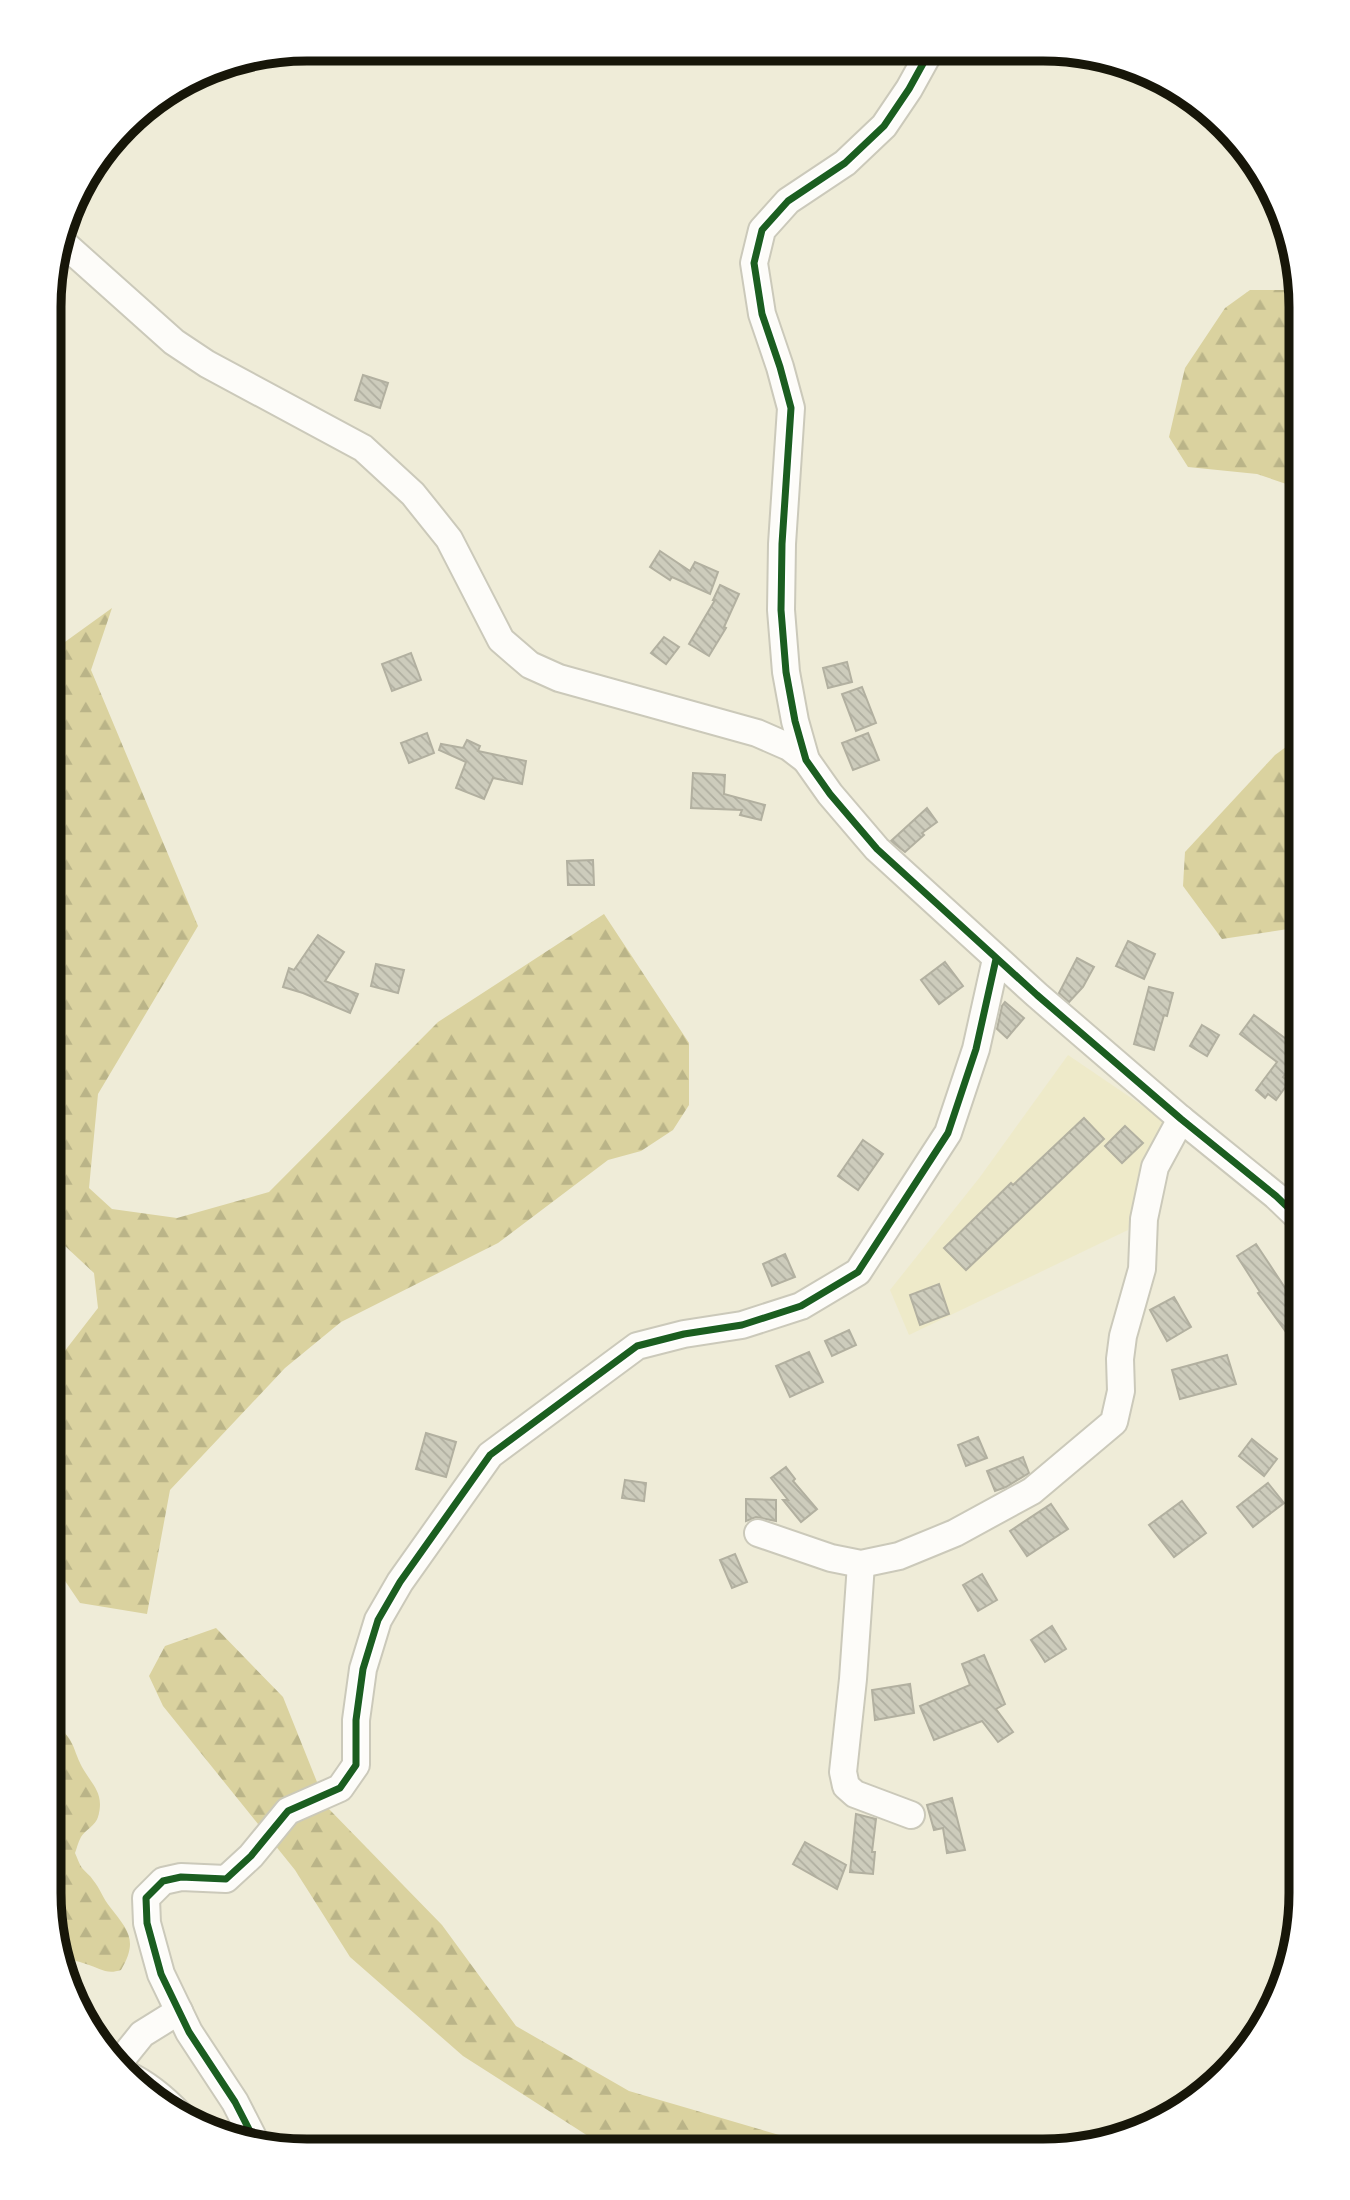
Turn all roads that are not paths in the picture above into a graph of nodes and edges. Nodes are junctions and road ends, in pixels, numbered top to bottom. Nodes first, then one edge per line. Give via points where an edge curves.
1 (924, 61) edge
2 (69, 248) edge
3 (806, 760) junction
4 (996, 959) junction
5 (1181, 1119) junction
6 (1288, 1208) edge
7 (758, 1532) dead end
8 (861, 1564) junction
9 (911, 1815) dead end
10 (179, 2011) junction
11 (124, 2057) edge
12 (251, 2132) edge

1 - 3 street via 884,126 845,163 788,201 762,230 754,263 762,314 791,408 781,610 786,671
2 - 3 street via 174,342 363,448 413,494 449,539 502,640 530,664 559,678 757,733
3 - 4 street via 877,849
4 - 5 street
4 - 10 street via 976,1049 948,1133 858,1272 801,1306 742,1325 637,1346 490,1455 378,1620 363,1670 356,1765 340,1788 288,1811 226,1879 163,1881 146,1898 147,1923 161,1973
5 - 6 street
5 - 8 street via 1155,1167 1144,1219 1142,1269 1123,1336 1121,1391 1114,1422 1032,1491 955,1534 899,1556
7 - 8 street
8 - 9 street via 843,1772 846,1786 855,1794
10 - 11 street via 142,2034
10 - 12 street

